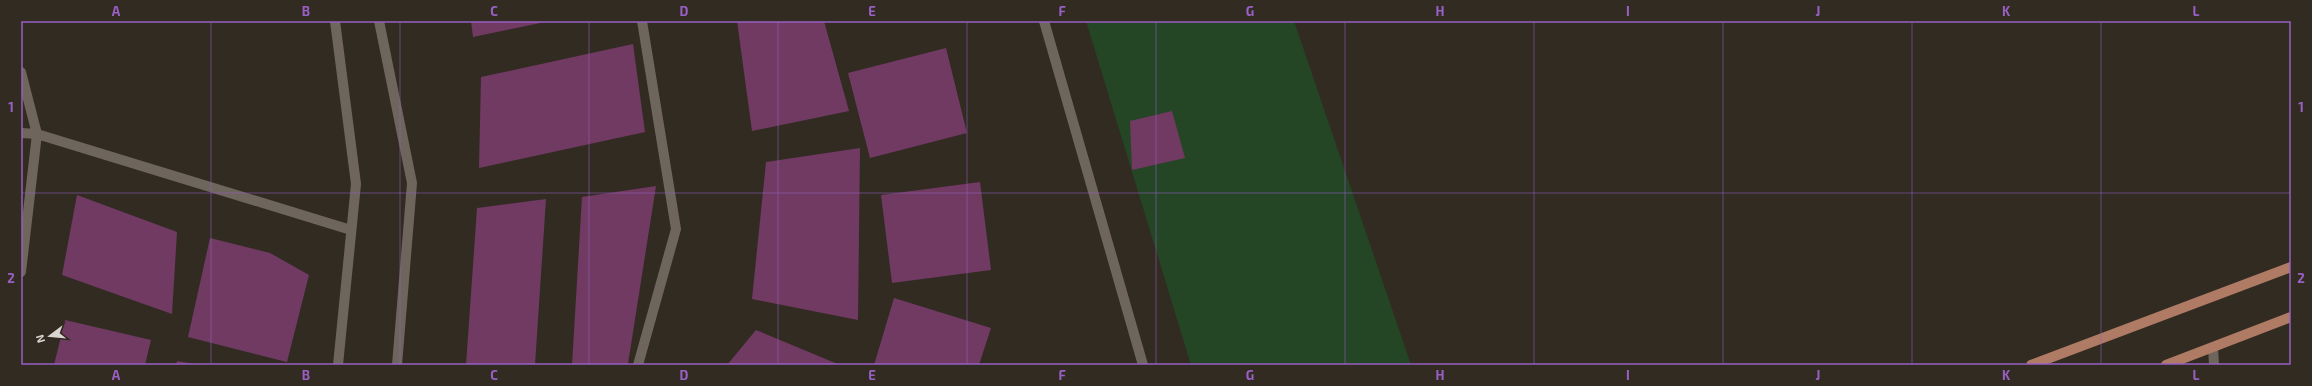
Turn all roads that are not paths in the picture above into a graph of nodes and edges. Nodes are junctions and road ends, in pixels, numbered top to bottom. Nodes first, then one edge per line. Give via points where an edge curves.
1 (335, 21) edge
2 (379, 21) edge
3 (642, 21) edge
4 (1044, 21) edge
5 (21, 72) edge
6 (21, 133) edge
7 (37, 134) junction
8 (351, 230) junction
9 (2291, 268) edge
10 (21, 272) edge
11 (2291, 317) edge
12 (2213, 347) junction
13 (338, 365) edge
14 (397, 365) edge
15 (638, 365) edge
16 (1143, 365) edge
17 (2031, 365) edge
18 (2166, 365) edge
19 (2214, 365) edge

1 - 8 street via 356,184
2 - 14 street via 412,182
3 - 15 street via 676,229
4 - 16 street
5 - 7 street
6 - 7 street
7 - 8 street
7 - 10 street
8 - 13 street
9 - 17 main road
11 - 12 main road
12 - 18 main road
12 - 19 street

